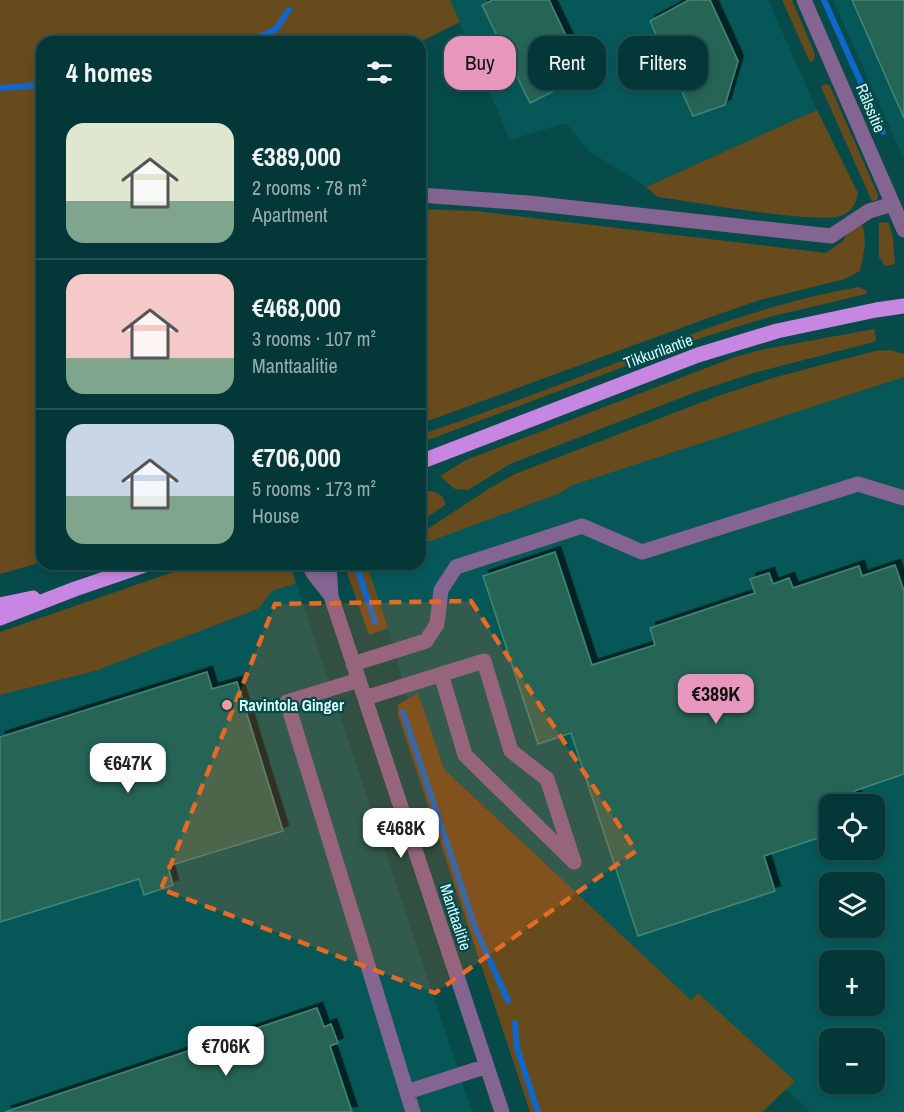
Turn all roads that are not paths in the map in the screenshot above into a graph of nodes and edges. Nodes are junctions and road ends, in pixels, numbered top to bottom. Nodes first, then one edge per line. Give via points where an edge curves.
1 (804, 0) edge
2 (426, 195) edge
3 (893, 204) junction
4 (904, 230) edge
5 (904, 306) edge
6 (426, 458) edge
7 (904, 498) edge
8 (130, 570) edge
9 (312, 570) edge
10 (329, 570) edge
11 (75, 589) junction
12 (331, 596) junction
13 (0, 604) edge
14 (0, 618) edge
15 (353, 664) junction
16 (441, 674) junction
17 (359, 680) junction
18 (365, 698) junction
19 (487, 1066) junction
20 (407, 1092) junction
21 (413, 1112) edge
22 (502, 1112) edge

1 - 3 street, Rälssitie
2 - 3 street via 831,236 869,211
3 - 4 street, Rälssitie
5 - 6 main road, Tikkurilantie via 777,331 698,355
7 - 15 street via 858,484 642,552 582,526 456,567 441,590 437,624 426,641
8 - 11 main road
9 - 12 street, Manttaalitie
10 - 12 street, Manttaalitie
11 - 13 main road
11 - 14 main road
12 - 15 street, Manttaalitie
15 - 17 street, Manttaalitie
16 - 16 street via 484,661 511,751 548,779 574,862 465,755
16 - 18 street
17 - 18 street, Manttaalitie
17 - 20 street via 287,702
18 - 19 street, Manttaalitie
19 - 20 street
19 - 22 street, Manttaalitie
20 - 21 street

